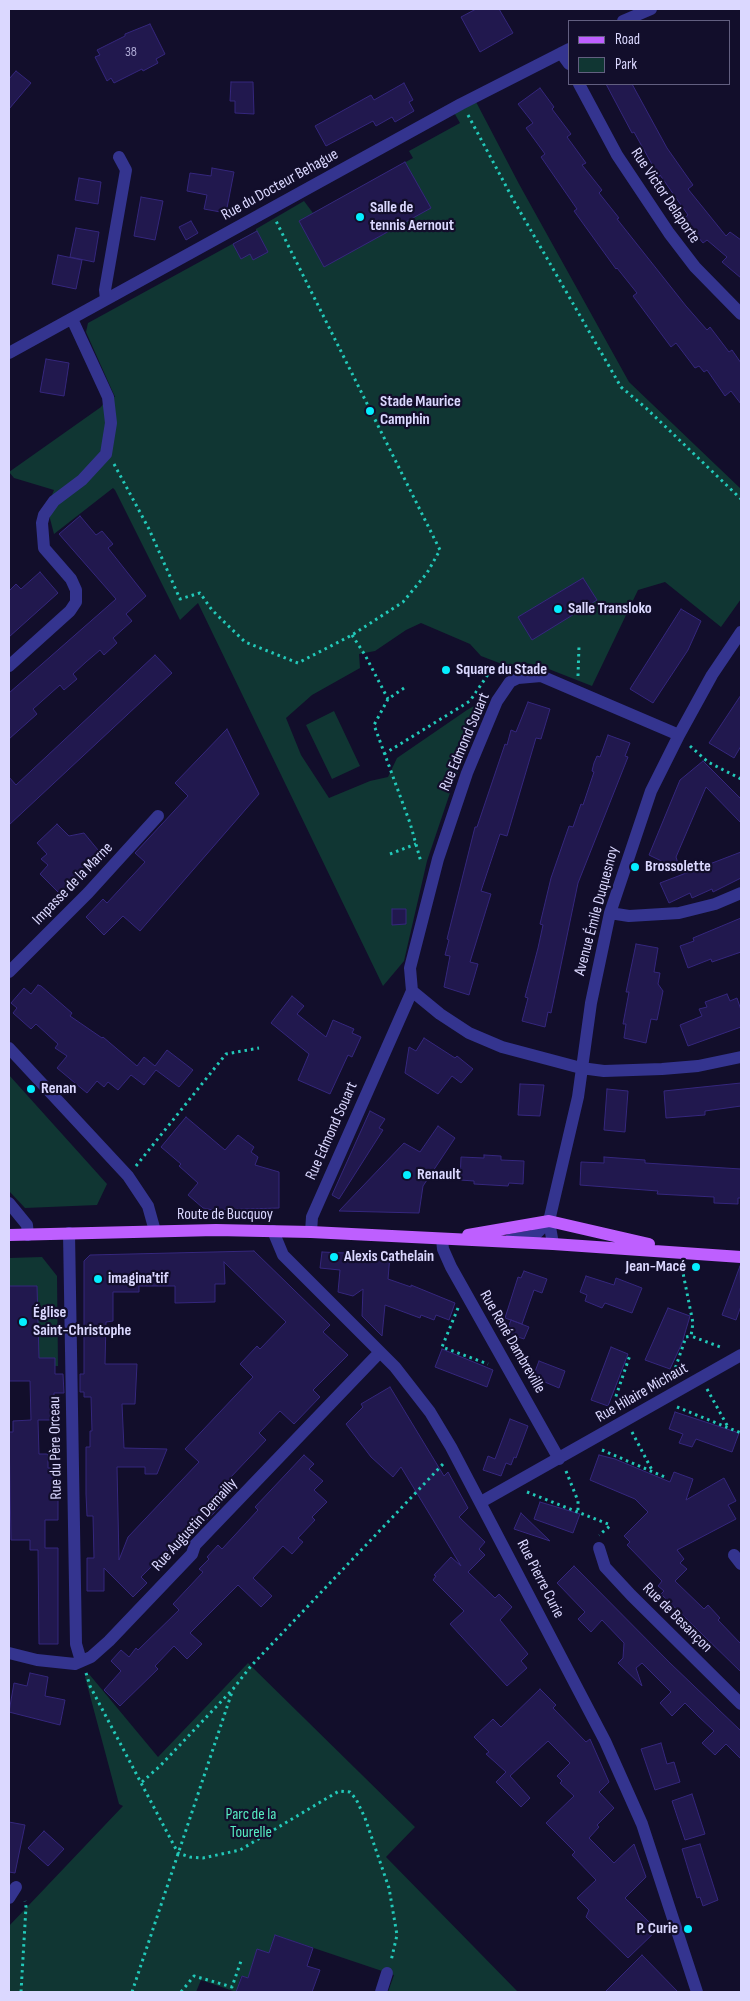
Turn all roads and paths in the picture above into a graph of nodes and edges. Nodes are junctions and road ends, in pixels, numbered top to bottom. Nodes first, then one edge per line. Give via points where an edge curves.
1 (650, 9) edge
2 (625, 20) edge
3 (565, 51) edge
4 (580, 85) edge
5 (461, 104) junction
6 (119, 157) dead end
7 (271, 209) junction
8 (106, 299) junction
9 (741, 314) edge
10 (72, 319) junction
11 (9, 353) edge
12 (106, 454) junction
13 (741, 499) edge
14 (741, 632) edge
15 (352, 635) junction
16 (579, 646) dead end
17 (9, 666) edge
18 (491, 670) dead end
19 (404, 688) dead end
20 (574, 690) junction
21 (388, 699) junction
22 (679, 735) junction
23 (384, 754) junction
24 (741, 779) edge
25 (158, 816) dead end
26 (416, 844) junction
27 (390, 854) dead end
28 (432, 879) junction
29 (741, 892) edge
30 (610, 913) junction
31 (9, 972) edge
32 (412, 991) junction
33 (9, 1048) edge
34 (259, 1048) dead end
35 (741, 1056) edge
36 (581, 1068) junction
37 (128, 1176) junction
38 (9, 1203) edge
39 (549, 1221) junction
40 (273, 1230) junction
41 (155, 1231) junction
42 (311, 1232) junction
43 (69, 1233) junction
44 (28, 1234) junction
45 (9, 1235) edge
46 (442, 1239) junction
47 (504, 1242) junction
48 (553, 1244) junction
49 (688, 1254) junction
50 (741, 1257) edge
51 (675, 1268) dead end
52 (467, 1296) junction
53 (691, 1336) junction
54 (380, 1352) junction
55 (739, 1356) edge
56 (503, 1359) junction
57 (702, 1378) junction
58 (683, 1388) junction
59 (671, 1395) junction
60 (729, 1428) junction
61 (741, 1433) edge
62 (596, 1438) junction
63 (451, 1447) junction
64 (559, 1459) junction
65 (667, 1478) dead end
66 (522, 1492) dead end
67 (481, 1502) junction
68 (578, 1510) junction
69 (599, 1548) joint
70 (9, 1653) edge
71 (81, 1661) junction
72 (233, 1689) junction
73 (741, 1704) edge
74 (142, 1782) junction
75 (178, 1853) junction
76 (26, 1907) dead end
77 (242, 1958) dead end
78 (387, 1973) joint
79 (21, 1992) edge
80 (132, 1992) edge
81 (181, 1992) edge
82 (381, 1992) edge
83 (697, 1992) edge

1 - 2 street
3 - 5 street, Rue du Docteur Behague
4 - 9 street, Rue Victor Delaporte via 617,155 668,233 695,268
5 - 7 street, Rue du Docteur Behague
5 - 13 path via 621,387
6 - 8 street via 126,170
7 - 8 street, Rue du Docteur Behague
7 - 15 path via 440,550 403,602
8 - 10 street, Rue du Docteur Behague
10 - 11 street, Rue du Docteur Behague
10 - 12 street via 108,397 111,423
12 - 15 path via 119,470 180,600 200,593 244,642 298,663
12 - 17 street via 82,480 54,501 42,523 44,548 71,579 76,590 76,602 70,612
14 - 22 street, Avenue Émile Duquesnoy via 712,675
15 - 21 path
16 - 20 path
18 - 23 path via 470,701
19 - 21 path
20 - 22 street, Rue Edmond Souart
20 - 28 street, Rue Edmond Souart via 540,676 510,682 498,701 467,773
21 - 23 path via 374,725
22 - 24 path via 708,762
22 - 30 street, Avenue Émile Duquesnoy via 651,791
23 - 26 path
25 - 31 street, Impasse de la Marne
26 - 27 path
26 - 28 path via 422,867
28 - 32 street, Rue Edmond Souart via 410,968
29 - 30 street via 715,904 679,913 629,916
30 - 36 street, Avenue Émile Duquesnoy via 599,958
32 - 36 street via 469,1034 502,1047
32 - 42 street, Rue Edmond Souart via 312,1217
33 - 37 street
34 - 37 path via 226,1054
35 - 36 street via 662,1070
36 - 39 street, Avenue Émile Duquesnoy via 578,1097
37 - 41 street via 148,1206
38 - 44 street via 27,1225
39 - 46 main road, Route de Bucquoy
39 - 47 street via 534,1236
39 - 48 street
39 - 49 main road, Route de Bucquoy
40 - 41 main road, Route de Bucquoy
40 - 42 main road, Route de Bucquoy
40 - 54 street, Rue Pierre Curie via 283,1255
41 - 43 main road, Route de Bucquoy
42 - 46 main road, Route de Bucquoy
43 - 44 main road, Route de Bucquoy
43 - 71 street, Rue du Père Orceau via 76,1644
44 - 45 main road, Route de Bucquoy
46 - 47 main road, Route de Bucquoy
46 - 52 street, Rue René Dambreville via 450,1267
47 - 48 main road, Route de Bucquoy
48 - 49 main road, Route de Bucquoy
49 - 50 main road, Route de Bucquoy
51 - 53 path via 683,1268 693,1323
52 - 56 street, Rue René Dambreville
52 - 56 path via 460,1303 442,1347 490,1365
53 - 55 path
53 - 58 path via 686,1337 674,1369
54 - 63 street, Rue Pierre Curie via 412,1388
54 - 71 street, Rue Augustin Demailly via 195,1545 192,1554 110,1641
55 - 57 street, Rue Hilaire Michaut
56 - 64 street, Rue René Dambreville
57 - 58 street, Rue Hilaire Michaut
57 - 60 path
58 - 59 street, Rue Hilaire Michaut
59 - 60 path via 677,1407
59 - 62 street, Rue Hilaire Michaut
60 - 61 path
62 - 64 street, Rue Hilaire Michaut
62 - 65 path via 603,1452
63 - 67 street, Rue Pierre Curie
63 - 72 path via 446,1452 446,1461 251,1666
64 - 67 street, Rue Hilaire Michaut
64 - 68 path via 571,1484
66 - 68 path
67 - 83 street, Rue Pierre Curie via 612,1757 642,1824
68 - 69 path via 610,1526 599,1534
69 - 73 street, Rue de Besançon via 605,1567
70 - 71 street, Rue Augustin Demailly via 57,1663
71 - 74 path via 90,1686
72 - 74 path
72 - 75 path
74 - 75 path
75 - 78 path via 203,1858 240,1850 338,1791 350,1792 364,1818 389,1888 397,1936
75 - 80 path
76 - 79 path
77 - 81 path via 232,1987 194,1976
78 - 82 street

